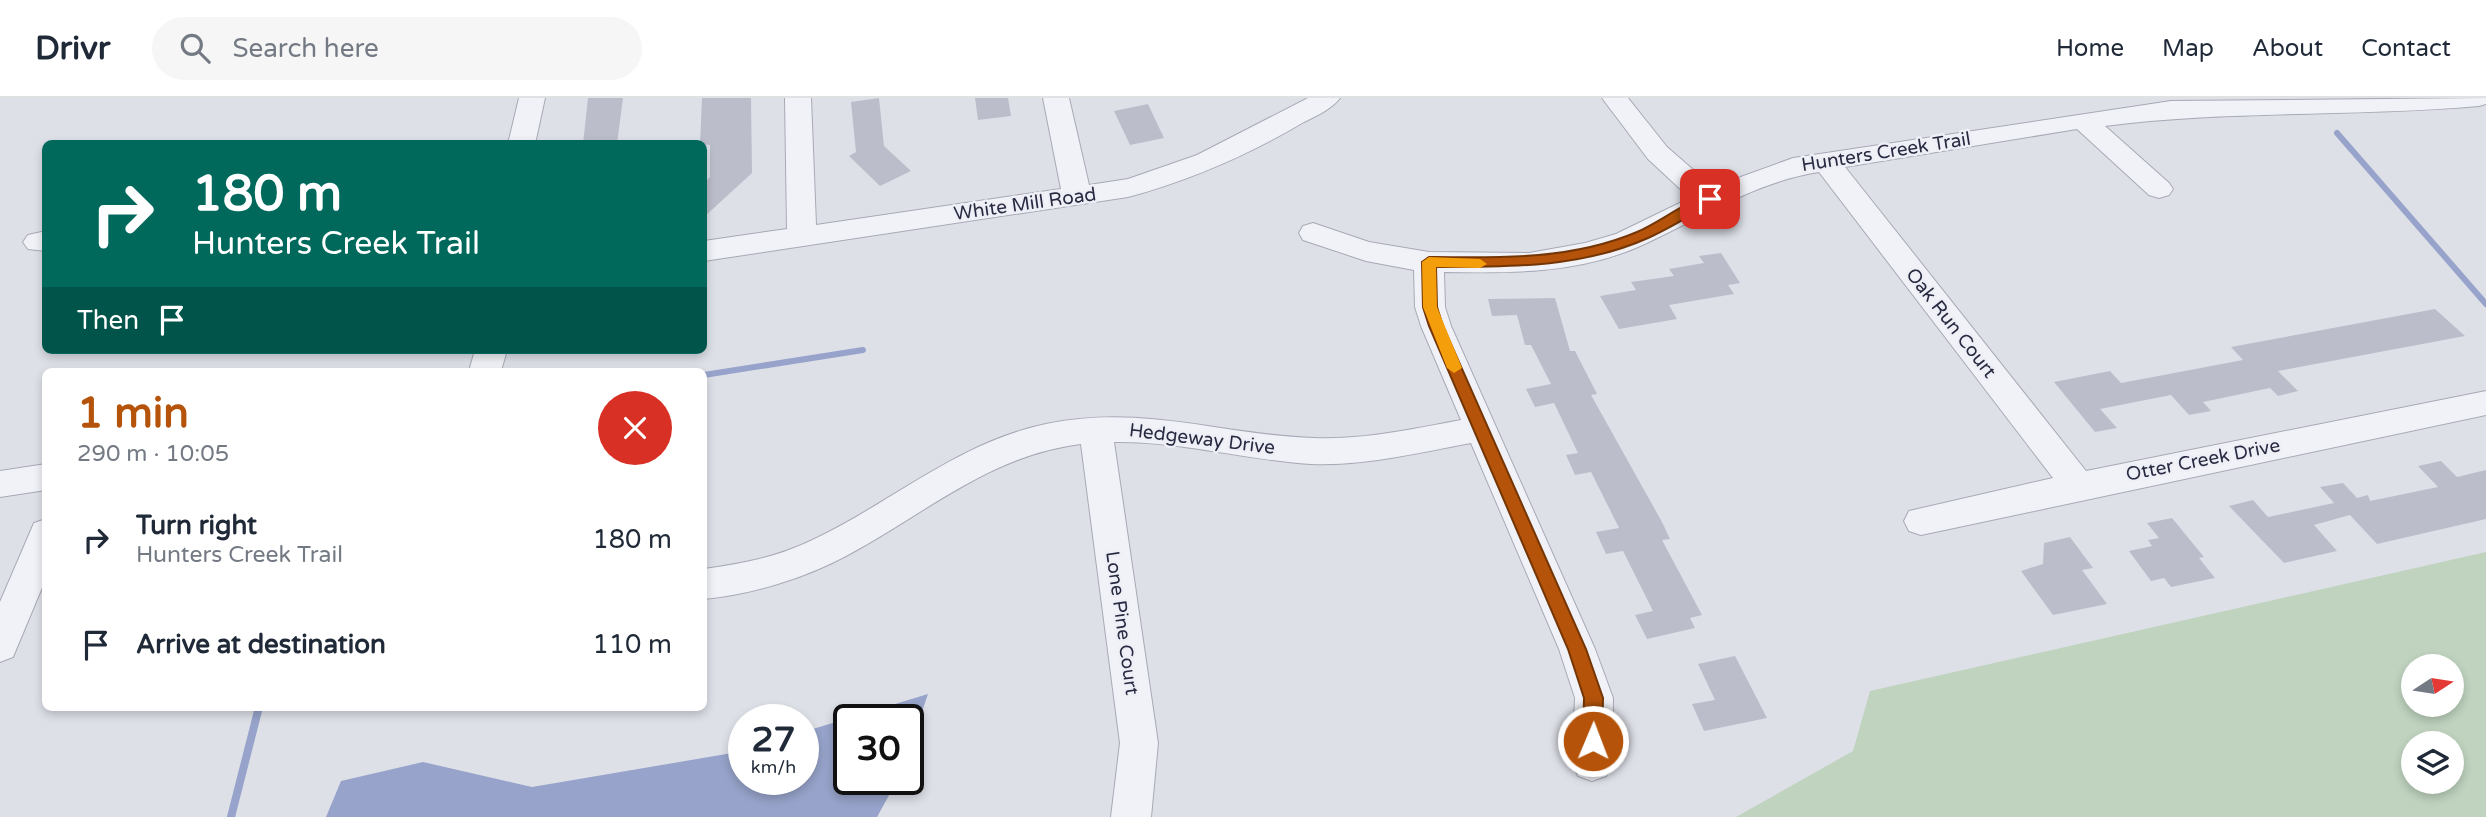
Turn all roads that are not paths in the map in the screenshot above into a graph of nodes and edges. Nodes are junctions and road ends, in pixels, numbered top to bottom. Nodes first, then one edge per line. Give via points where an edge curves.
1 (531, 98) edge
2 (798, 98) edge
3 (1056, 98) edge
4 (1327, 98) edge
5 (1615, 98) edge
6 (2479, 98) edge
7 (2083, 120) junction
8 (522, 140) edge
9 (1825, 161) junction
10 (2159, 189) dead end
11 (1077, 196) junction
12 (1710, 199) junction
13 (1312, 233) dead end
14 (802, 237) junction
15 (707, 251) edge
16 (1429, 262) junction
17 (2486, 403) edge
18 (1482, 429) junction
19 (1096, 430) junction
20 (42, 478) edge
21 (0, 484) edge
22 (2078, 486) junction
23 (1922, 521) dead end
24 (42, 543) edge
25 (707, 583) edge
26 (0, 646) edge
27 (1592, 763) dead end
28 (1131, 817) edge

1 - 8 street
2 - 14 street
3 - 11 street
4 - 11 street, White Mill Road via 1209,163 1128,188
5 - 12 street via 1648,146
6 - 7 street, Hunters Creek Trail via 2402,105 2215,106
7 - 9 street, Hunters Creek Trail
7 - 10 street
9 - 12 street, Hunters Creek Trail via 1773,172
9 - 22 street, Oak Run Court
11 - 14 street, White Mill Road
12 - 16 street, Hunters Creek Trail via 1642,235 1587,253 1529,262
13 - 16 street, Hunters Creek Trail via 1366,251
14 - 15 street, White Mill Road
16 - 18 street via 1430,307 1436,326
17 - 22 street, Otter Creek Drive
18 - 19 street, Hedgeway Drive via 1323,451 1147,429
18 - 27 street via 1594,698
19 - 25 street, Hedgeway Drive via 996,451 809,558 765,573
19 - 28 street, Lone Pine Court via 1139,743
20 - 21 street
22 - 23 street, Otter Creek Drive
24 - 26 street

